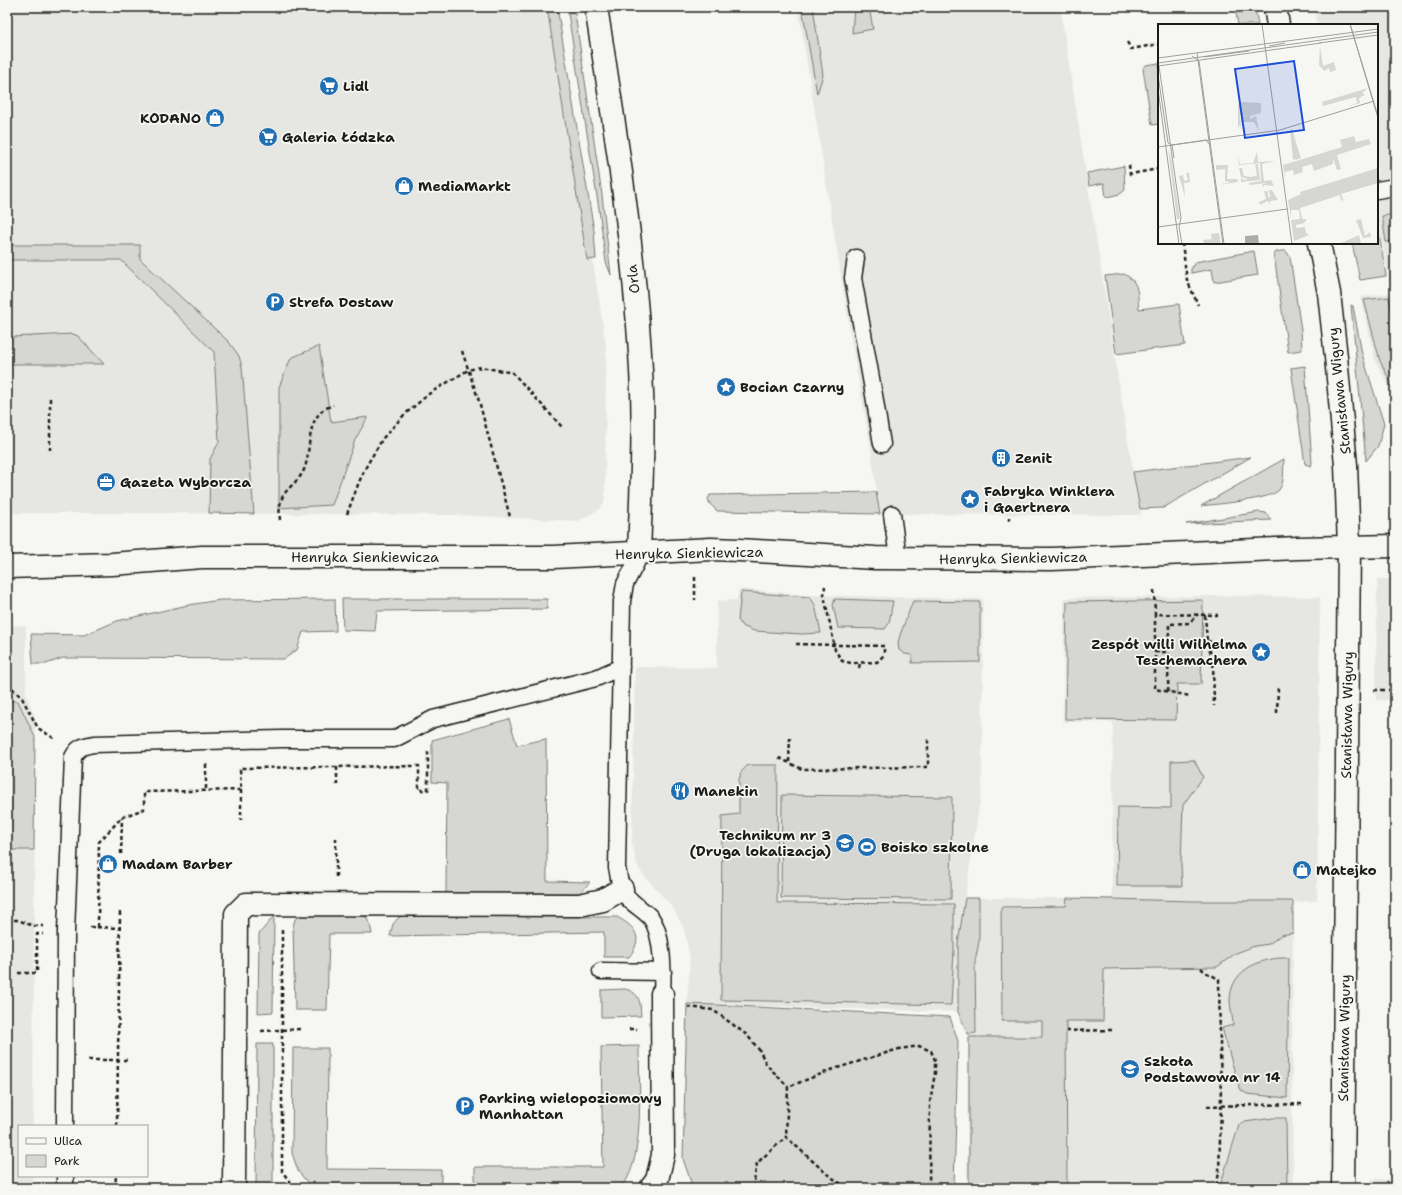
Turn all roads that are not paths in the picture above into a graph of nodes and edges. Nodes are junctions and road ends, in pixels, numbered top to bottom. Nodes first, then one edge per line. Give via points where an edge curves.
1 (596, 7) edge
2 (1275, 7) edge
3 (1278, 24) edge
4 (1395, 187) edge
5 (1378, 190) edge
6 (1319, 244) edge
7 (856, 258) dead end
8 (882, 444) dead end
9 (892, 514) dead end
10 (1395, 546) edge
11 (1349, 547) junction
12 (639, 553) junction
13 (898, 558) junction
14 (7, 567) edge
15 (621, 667) junction
16 (622, 889) junction
17 (601, 971) dead end
18 (663, 972) junction
19 (662, 999) joint
20 (65, 1125) edge
21 (65, 1177) edge
22 (65, 1188) edge
23 (234, 1188) edge
24 (651, 1188) edge
25 (1343, 1188) edge

1 - 12 street, Orla via 616,140 637,318 643,426
2 - 3 street
4 - 5 lane
6 - 11 street, Stanisława Wigury via 1329,293 1336,357 1346,465
7 - 8 lane via 853,278
9 - 13 lane
10 - 11 street, Henryka Sienkiewicza
11 - 13 street, Henryka Sienkiewicza via 1052,559
11 - 25 street, Stanisława Wigury
12 - 13 street, Henryka Sienkiewicza via 730,549
12 - 14 street, Henryka Sienkiewicza via 554,557 202,557 112,564
12 - 15 lane via 625,584 622,601
15 - 16 lane via 617,856
15 - 20 lane via 596,678 433,718 394,739 94,744 77,749 73,757 67,920
16 - 18 lane via 651,919 658,933
16 - 23 street via 602,900 579,906 246,904 236,914
17 - 18 lane
18 - 19 lane
19 - 24 street via 663,1155 657,1180
21 - 22 lane

